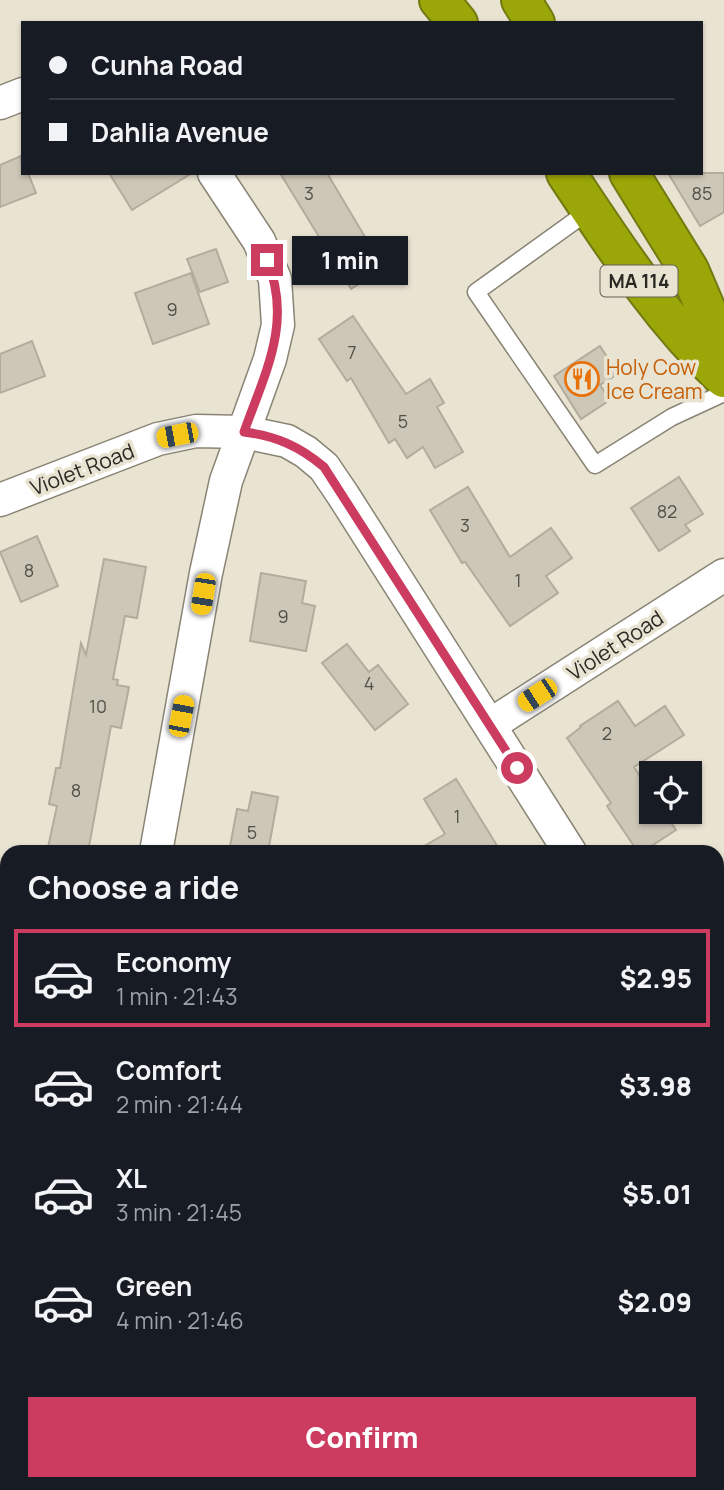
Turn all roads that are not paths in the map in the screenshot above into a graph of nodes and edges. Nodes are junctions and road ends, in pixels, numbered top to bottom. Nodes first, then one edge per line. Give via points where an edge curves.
1 (439, 0) edge
2 (455, 0) edge
3 (521, 0) edge
4 (456, 21) edge
5 (468, 21) edge
6 (534, 21) edge
7 (21, 95) edge
8 (0, 103) edge
9 (215, 175) edge
10 (567, 175) edge
11 (630, 175) edge
12 (590, 210) junction
13 (724, 352) edge
14 (724, 378) edge
15 (724, 393) edge
16 (244, 432) junction
17 (0, 500) edge
18 (724, 575) edge
19 (490, 726) junction
20 (157, 845) edge
21 (566, 845) edge

1 - 4 highway
2 - 5 highway
3 - 6 highway
7 - 8 street
9 - 16 street via 258,241 275,279 278,325
10 - 12 highway, MA 114
11 - 13 highway, MA 114 via 689,270
12 - 14 highway, MA 114 via 669,321
12 - 15 lane via 476,292 595,465 672,417
16 - 17 street, Violet Road via 196,431 158,439
16 - 19 street, Violet Road via 287,441 324,467
16 - 20 street via 226,481 206,573
18 - 19 street, Violet Road
19 - 21 street

